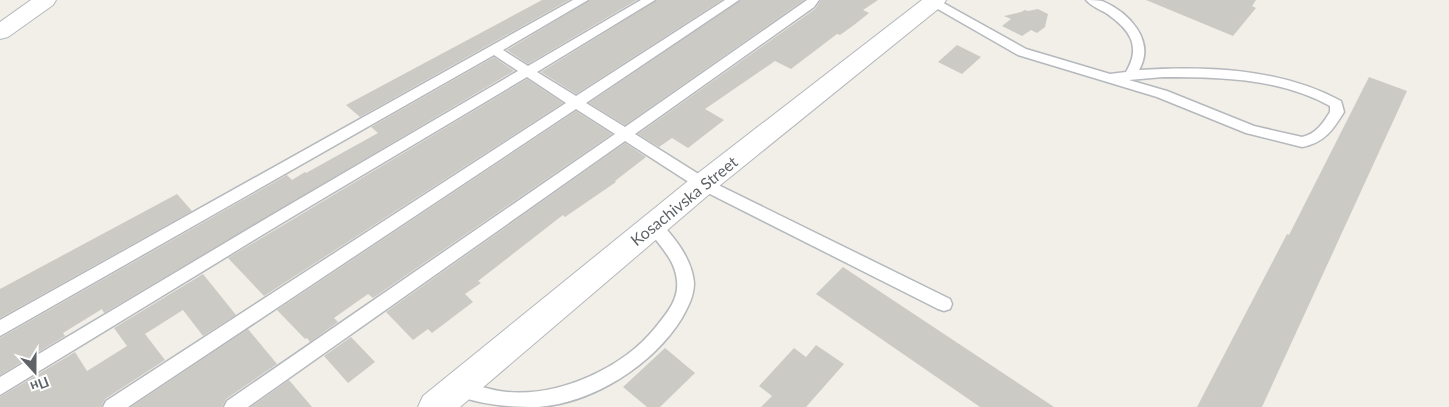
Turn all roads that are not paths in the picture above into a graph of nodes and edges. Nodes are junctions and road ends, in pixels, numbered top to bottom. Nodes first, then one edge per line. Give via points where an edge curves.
1 (46, 0) edge
2 (582, 0) edge
3 (649, 0) edge
4 (733, 0) edge
5 (813, 0) edge
6 (1092, 0) edge
7 (934, 1) edge
8 (0, 32) edge
9 (494, 50) junction
10 (528, 71) junction
11 (1130, 75) junction
12 (1111, 78) junction
13 (578, 104) junction
14 (625, 134) junction
15 (703, 184) junction
16 (654, 225) junction
17 (944, 304) dead end
18 (0, 329) edge
19 (0, 387) edge
20 (458, 388) junction
21 (112, 407) edge
22 (233, 407) edge
23 (435, 407) edge

1 - 8 street
2 - 9 lane
3 - 10 lane
4 - 13 lane
5 - 14 lane
6 - 11 lane via 1129,26 1138,40 1139,58
7 - 12 lane via 1022,52
7 - 15 street, Kosachivska Street
9 - 10 lane
9 - 18 lane
10 - 13 lane
10 - 19 lane
11 - 12 lane
11 - 12 lane via 1203,73 1271,81 1324,95 1336,104 1337,112 1323,134 1302,142 1251,130 1162,94
13 - 14 lane
13 - 21 lane
14 - 15 lane
14 - 22 lane
15 - 16 street, Kosachivska Street
15 - 17 lane
16 - 20 street, Kosachivska Street
16 - 20 lane via 674,250 683,269 685,293 674,317 656,342 630,364 591,386 549,397 512,402
20 - 23 street, Kosachivska Street

